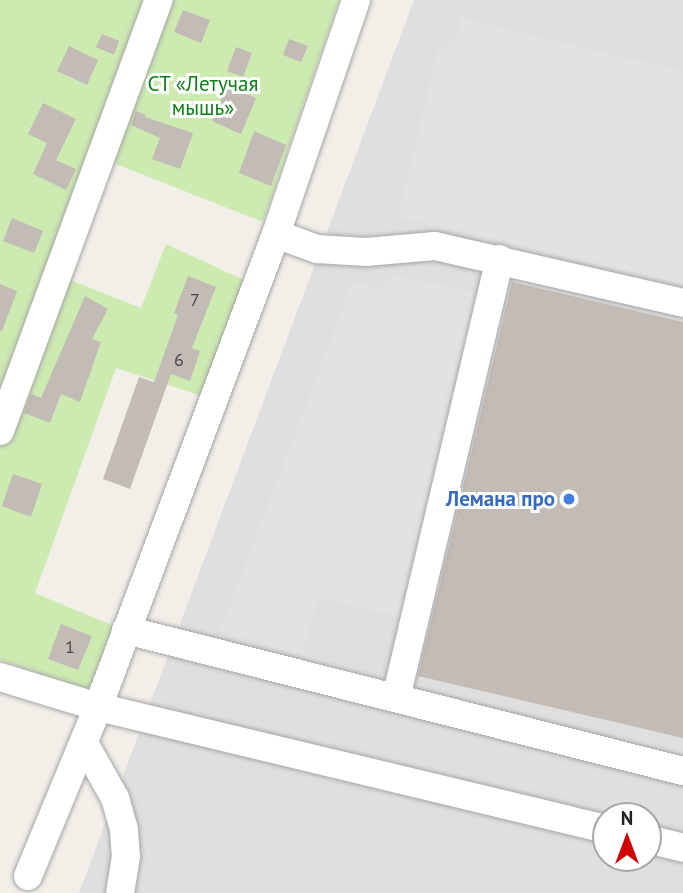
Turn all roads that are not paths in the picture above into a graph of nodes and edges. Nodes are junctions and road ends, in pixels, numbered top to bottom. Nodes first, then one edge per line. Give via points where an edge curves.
1 (159, 0) edge
2 (356, 0) edge
3 (276, 234) junction
4 (500, 259) junction
5 (683, 303) edge
6 (0, 431) edge
7 (127, 630) junction
8 (0, 677) edge
9 (396, 698) junction
10 (98, 706) junction
11 (84, 743) junction
12 (683, 771) edge
13 (592, 826) edge
14 (662, 843) edge
15 (683, 848) edge
16 (25, 886) edge
17 (120, 893) edge

1 - 6 street
2 - 3 street
3 - 4 street via 317,249 366,253 435,246
3 - 7 street
4 - 5 street
4 - 9 street
7 - 9 street
7 - 10 street
8 - 10 street
9 - 12 street
10 - 11 street
10 - 13 street
11 - 16 street
11 - 17 street via 115,798 124,830 127,856
14 - 15 street

